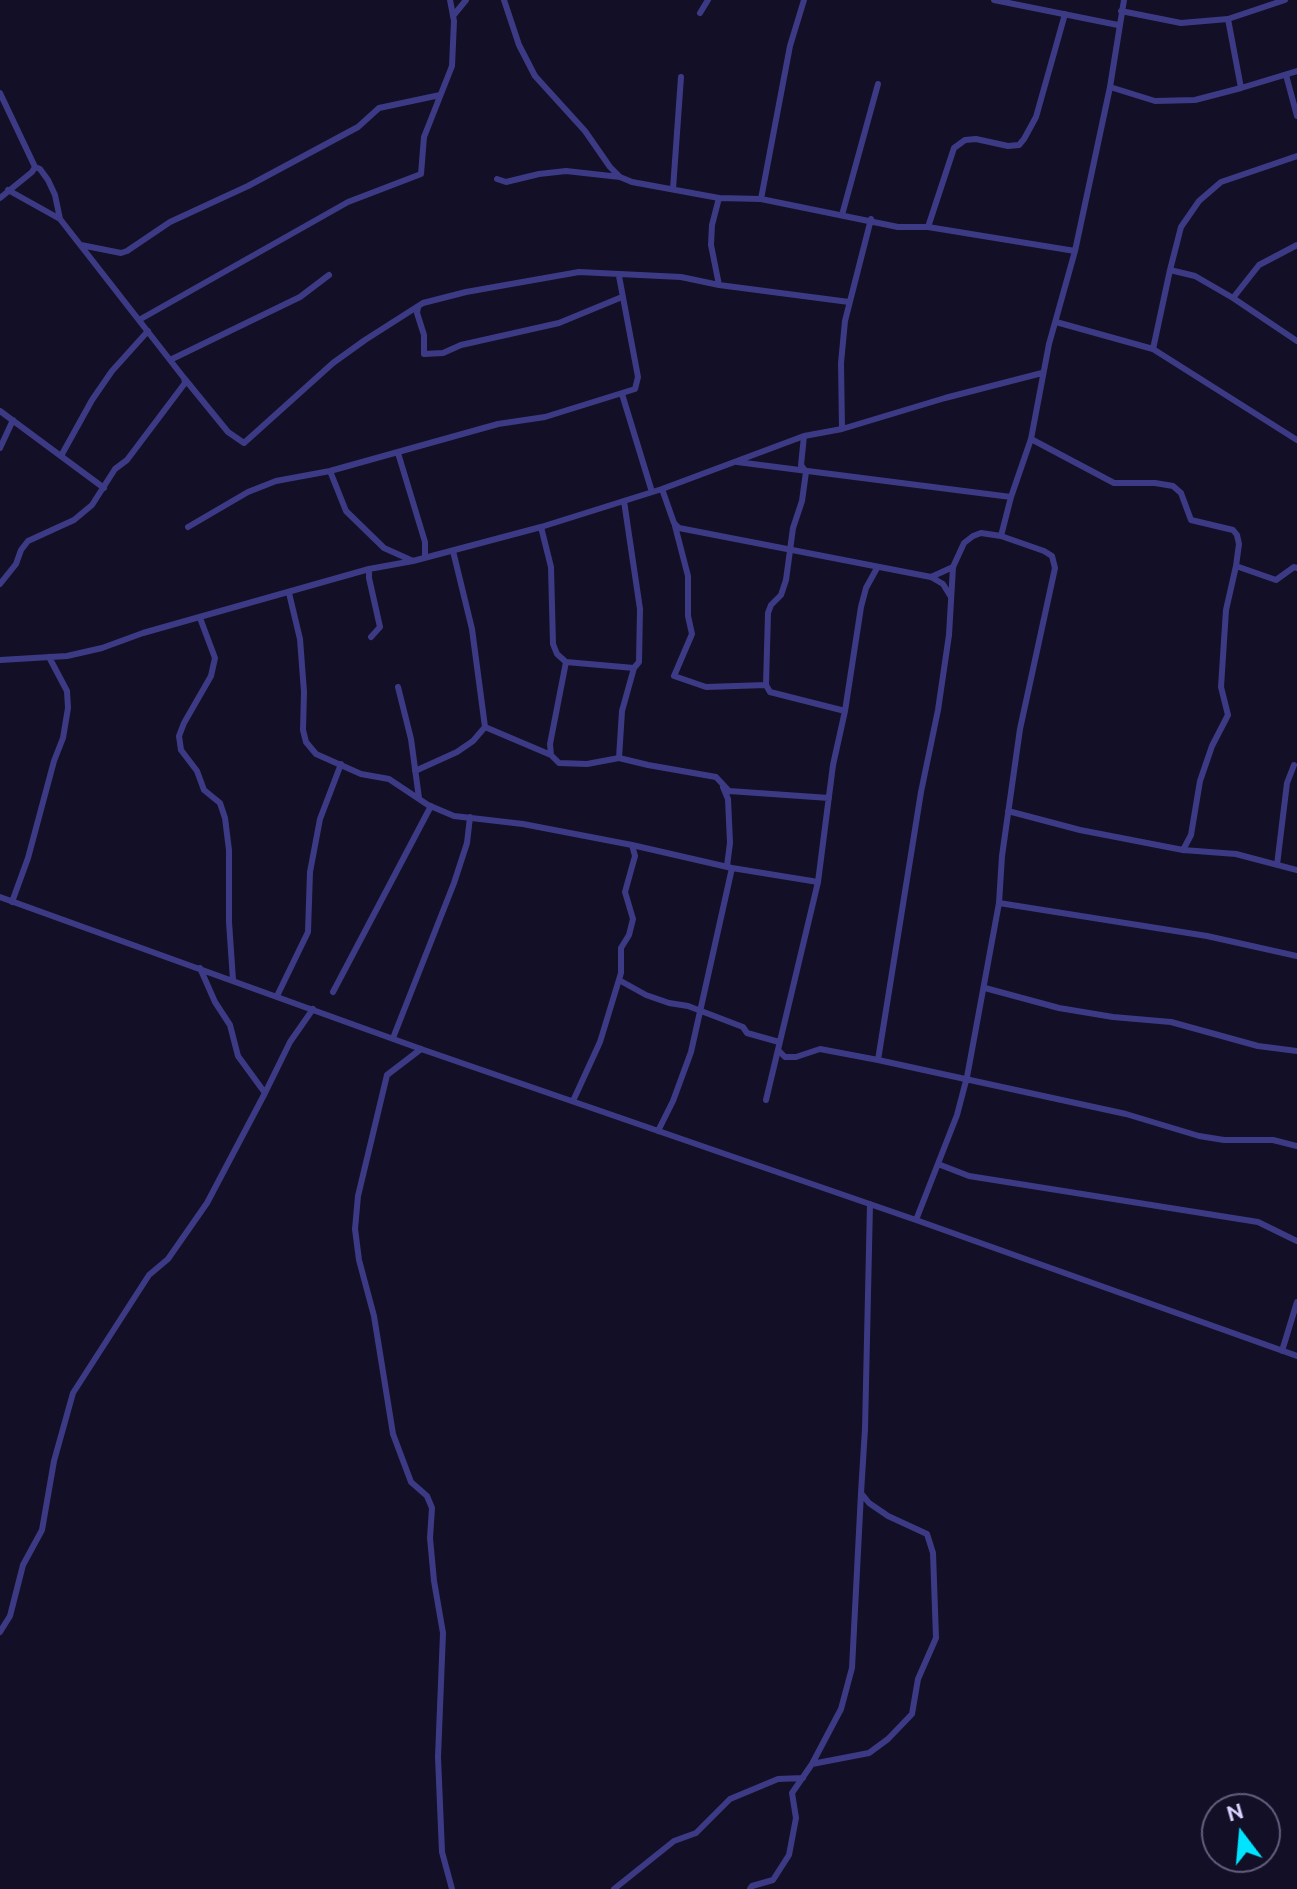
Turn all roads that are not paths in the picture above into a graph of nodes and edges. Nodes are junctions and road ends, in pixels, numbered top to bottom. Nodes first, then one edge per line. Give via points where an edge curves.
1 (450, 0) edge
2 (466, 0) edge
3 (504, 0) edge
4 (708, 0) edge
5 (804, 0) edge
6 (994, 0) edge
7 (1124, 0) edge
8 (1285, 0) edge
9 (1121, 11) junction
10 (700, 13) dead end
11 (1065, 14) junction
12 (453, 16) junction
13 (1228, 19) junction
14 (1118, 25) junction
15 (1297, 71) edge
16 (1286, 75) junction
17 (681, 77) dead end
18 (878, 84) dead end
19 (1110, 87) junction
20 (1241, 88) junction
21 (0, 93) edge
22 (440, 95) junction
23 (1297, 116) edge
24 (1297, 156) edge
25 (35, 167) junction
26 (620, 177) junction
27 (497, 179) dead end
28 (673, 189) junction
29 (8, 190) junction
30 (0, 198) edge
31 (719, 198) junction
32 (761, 199) junction
33 (842, 215) junction
34 (60, 219) junction
35 (871, 219) junction
36 (928, 227) junction
37 (81, 245) junction
38 (1297, 245) edge
39 (1075, 251) junction
40 (1170, 270) junction
41 (329, 275) dead end
42 (619, 276) junction
43 (719, 285) junction
44 (622, 297) junction
45 (1233, 298) junction
46 (849, 302) junction
47 (418, 307) junction
48 (139, 320) junction
49 (1056, 322) junction
50 (148, 331) junction
51 (1297, 340) edge
52 (1153, 349) junction
53 (170, 360) junction
54 (1042, 373) junction
55 (184, 378) junction
56 (622, 394) junction
57 (0, 411) edge
58 (13, 420) junction
59 (842, 429) junction
60 (804, 436) junction
61 (1031, 439) junction
62 (1297, 440) edge
63 (0, 448) edge
64 (398, 453) junction
65 (61, 456) junction
66 (732, 461) junction
67 (330, 471) junction
68 (806, 472) junction
69 (104, 488) junction
70 (662, 489) junction
71 (652, 492) junction
72 (1011, 497) junction
73 (624, 501) junction
74 (674, 523) junction
75 (188, 527) dead end
76 (541, 527) junction
77 (1001, 536) junction
78 (790, 549) junction
79 (453, 551) junction
80 (425, 558) junction
81 (413, 561) junction
82 (1236, 566) junction
83 (953, 567) junction
84 (877, 568) junction
85 (1297, 568) edge
86 (369, 569) junction
87 (931, 577) junction
88 (0, 584) edge
89 (289, 593) junction
90 (951, 597) junction
91 (200, 618) junction
92 (371, 637) dead end
93 (49, 657) junction
94 (0, 660) edge
95 (566, 662) junction
96 (634, 668) junction
97 (766, 685) junction
98 (398, 687) dead end
99 (845, 711) junction
100 (485, 727) junction
101 (551, 755) junction
102 (619, 758) junction
103 (341, 764) junction
104 (1294, 765) dead end
105 (415, 771) junction
106 (722, 785) junction
107 (419, 798) junction
108 (829, 798) junction
109 (431, 806) junction
110 (1008, 811) junction
111 (470, 817) junction
112 (632, 845) junction
113 (1183, 850) junction
114 (1277, 865) junction
115 (730, 867) junction
116 (1297, 870) edge
117 (818, 882) junction
118 (0, 897) edge
119 (12, 902) junction
120 (999, 903) junction
121 (1297, 956) edge
122 (200, 968) junction
123 (233, 980) junction
124 (619, 980) junction
125 (985, 988) junction
126 (333, 992) dead end
127 (277, 996) junction
128 (313, 1009) junction
129 (701, 1012) junction
130 (393, 1038) junction
131 (778, 1046) junction
132 (421, 1049) junction
133 (1297, 1051) edge
134 (878, 1060) junction
135 (967, 1077) junction
136 (265, 1093) junction
137 (766, 1100) dead end
138 (573, 1101) junction
139 (658, 1131) junction
140 (1297, 1146) edge
141 (938, 1164) junction
142 (870, 1204) junction
143 (916, 1220) junction
144 (1297, 1241) edge
145 (1297, 1302) edge
146 (1282, 1351) junction
147 (1297, 1356) edge
148 (861, 1493) junction
149 (0, 1632) edge
150 (812, 1764) junction
151 (803, 1778) junction
152 (452, 1889) edge
153 (614, 1889) edge
154 (750, 1889) edge

1 - 12 street
2 - 12 street
3 - 26 street via 535,76
4 - 10 street
5 - 32 street
6 - 11 street
7 - 9 street
8 - 13 street
9 - 13 street via 1181,23
9 - 14 street
11 - 14 street
11 - 36 street via 1036,117 1024,139 1008,146 965,140 954,148
12 - 22 street via 452,66
13 - 20 street
14 - 19 street
15 - 16 street
16 - 20 street
16 - 23 street
17 - 28 street
18 - 33 street
19 - 20 street via 1155,101 1195,100
19 - 39 street
21 - 25 street
22 - 37 street via 379,108 358,127 170,222 127,251
22 - 48 street via 424,137 418,176 348,202
24 - 40 street via 1221,182 1199,201 1181,227
25 - 29 street
25 - 34 street via 48,180
26 - 27 street via 566,171 506,182
26 - 28 street
28 - 31 street
29 - 30 street
29 - 34 street
31 - 32 street
31 - 43 street via 711,245
32 - 33 street
33 - 35 street
34 - 37 street
35 - 36 street via 898,227
35 - 46 street
36 - 39 street
37 - 48 street
38 - 45 street via 1259,265
39 - 49 street
40 - 45 street via 1195,276
40 - 52 street
41 - 53 street via 300,297
42 - 43 street via 681,277
42 - 44 street
42 - 47 street via 579,272 466,292
43 - 46 street
44 - 47 street via 559,323 424,354
44 - 56 street via 638,377 635,389
45 - 51 street
46 - 59 street via 841,363
47 - 55 street via 333,363 244,443 228,432
48 - 50 street
49 - 52 street
49 - 54 street
50 - 53 street
50 - 65 street via 112,371
52 - 62 street
53 - 55 street
54 - 59 street
54 - 61 street
55 - 69 street via 173,401
56 - 64 street
56 - 71 street
57 - 58 street
58 - 63 street
58 - 65 street
59 - 60 street
60 - 66 street
60 - 68 street via 801,465
61 - 72 street
61 - 82 street via 1114,483 1178,489 1191,520 1236,532
64 - 67 street
64 - 80 street
65 - 69 street
66 - 68 street
66 - 70 street
67 - 75 street via 248,492
67 - 81 street via 346,511 384,548
68 - 72 street
68 - 78 street
69 - 88 street via 74,520 28,541
70 - 71 street
70 - 74 street
71 - 73 street
72 - 77 street
73 - 76 street
73 - 96 street via 640,609 639,662
74 - 78 street via 689,531
74 - 97 street via 688,576 692,634 674,676 706,687
76 - 79 street
76 - 95 street via 551,567 553,644
77 - 83 street via 973,536
77 - 110 street via 1044,551 1052,556 1055,568
78 - 84 street
78 - 97 street via 781,595 768,613
79 - 80 street
79 - 100 street via 472,629
80 - 81 street
81 - 86 street
82 - 85 street via 1276,580
82 - 113 street via 1226,610 1221,687 1228,715 1200,781 1191,835
83 - 87 street
83 - 90 street
84 - 87 street
84 - 99 street via 861,607
86 - 89 street
86 - 92 street via 380,627
87 - 90 street
89 - 91 street
89 - 103 street via 300,639 306,742 316,754
90 - 134 street via 938,710
91 - 93 street via 102,648
91 - 123 street via 215,658 179,736 181,750 225,818
93 - 94 street
93 - 119 street via 67,691 68,708
95 - 96 street
95 - 101 street
96 - 102 street via 622,711
97 - 99 street via 770,692
98 - 105 street
99 - 108 street
100 - 101 street
100 - 105 street via 457,752
101 - 102 street via 559,763
102 - 106 street via 705,774
103 - 107 street via 389,779
103 - 127 street via 320,819 310,872 308,932
104 - 114 street
105 - 107 street
106 - 108 street via 729,791
106 - 115 street via 728,799
107 - 109 street
108 - 117 street
109 - 111 street
109 - 126 street
110 - 113 street
110 - 120 street
111 - 112 street
111 - 130 street via 454,883
112 - 115 street
112 - 124 street via 635,856 625,892 633,919 621,948
113 - 114 street via 1236,854
114 - 116 street
115 - 117 street
115 - 129 street
117 - 131 street
118 - 119 street
119 - 122 street
120 - 121 street
120 - 125 street
122 - 123 street
122 - 136 street via 230,1025 238,1056
123 - 127 street
124 - 129 street via 646,995
124 - 138 street via 600,1042
125 - 133 street via 1059,1008 1171,1022
125 - 135 street
127 - 128 street
128 - 130 street
128 - 136 street
129 - 131 street
129 - 139 street via 683,1075
130 - 132 street
131 - 134 street via 785,1057 820,1049
131 - 137 street
132 - 138 street
132 - 152 street via 387,1075 355,1229 393,1434 411,1482 432,1508 430,1538 443,1633 438,1757 442,1852
134 - 135 street
135 - 140 street via 1199,1136
135 - 141 street
136 - 149 street via 207,1203 168,1259 149,1275 73,1393 42,1530 23,1565 10,1616
138 - 139 street
139 - 142 street
141 - 143 street
141 - 144 street via 969,1176 1258,1222
142 - 143 street
142 - 148 street
143 - 146 street
145 - 146 street
146 - 147 street
148 - 150 street via 852,1668 841,1709
148 - 150 street via 888,1516 927,1534 933,1553 936,1638 918,1679 912,1714 888,1739 869,1753
150 - 151 street
151 - 153 street via 778,1779 730,1799 696,1833 674,1841
151 - 154 street via 792,1793 796,1818 789,1855 773,1880

